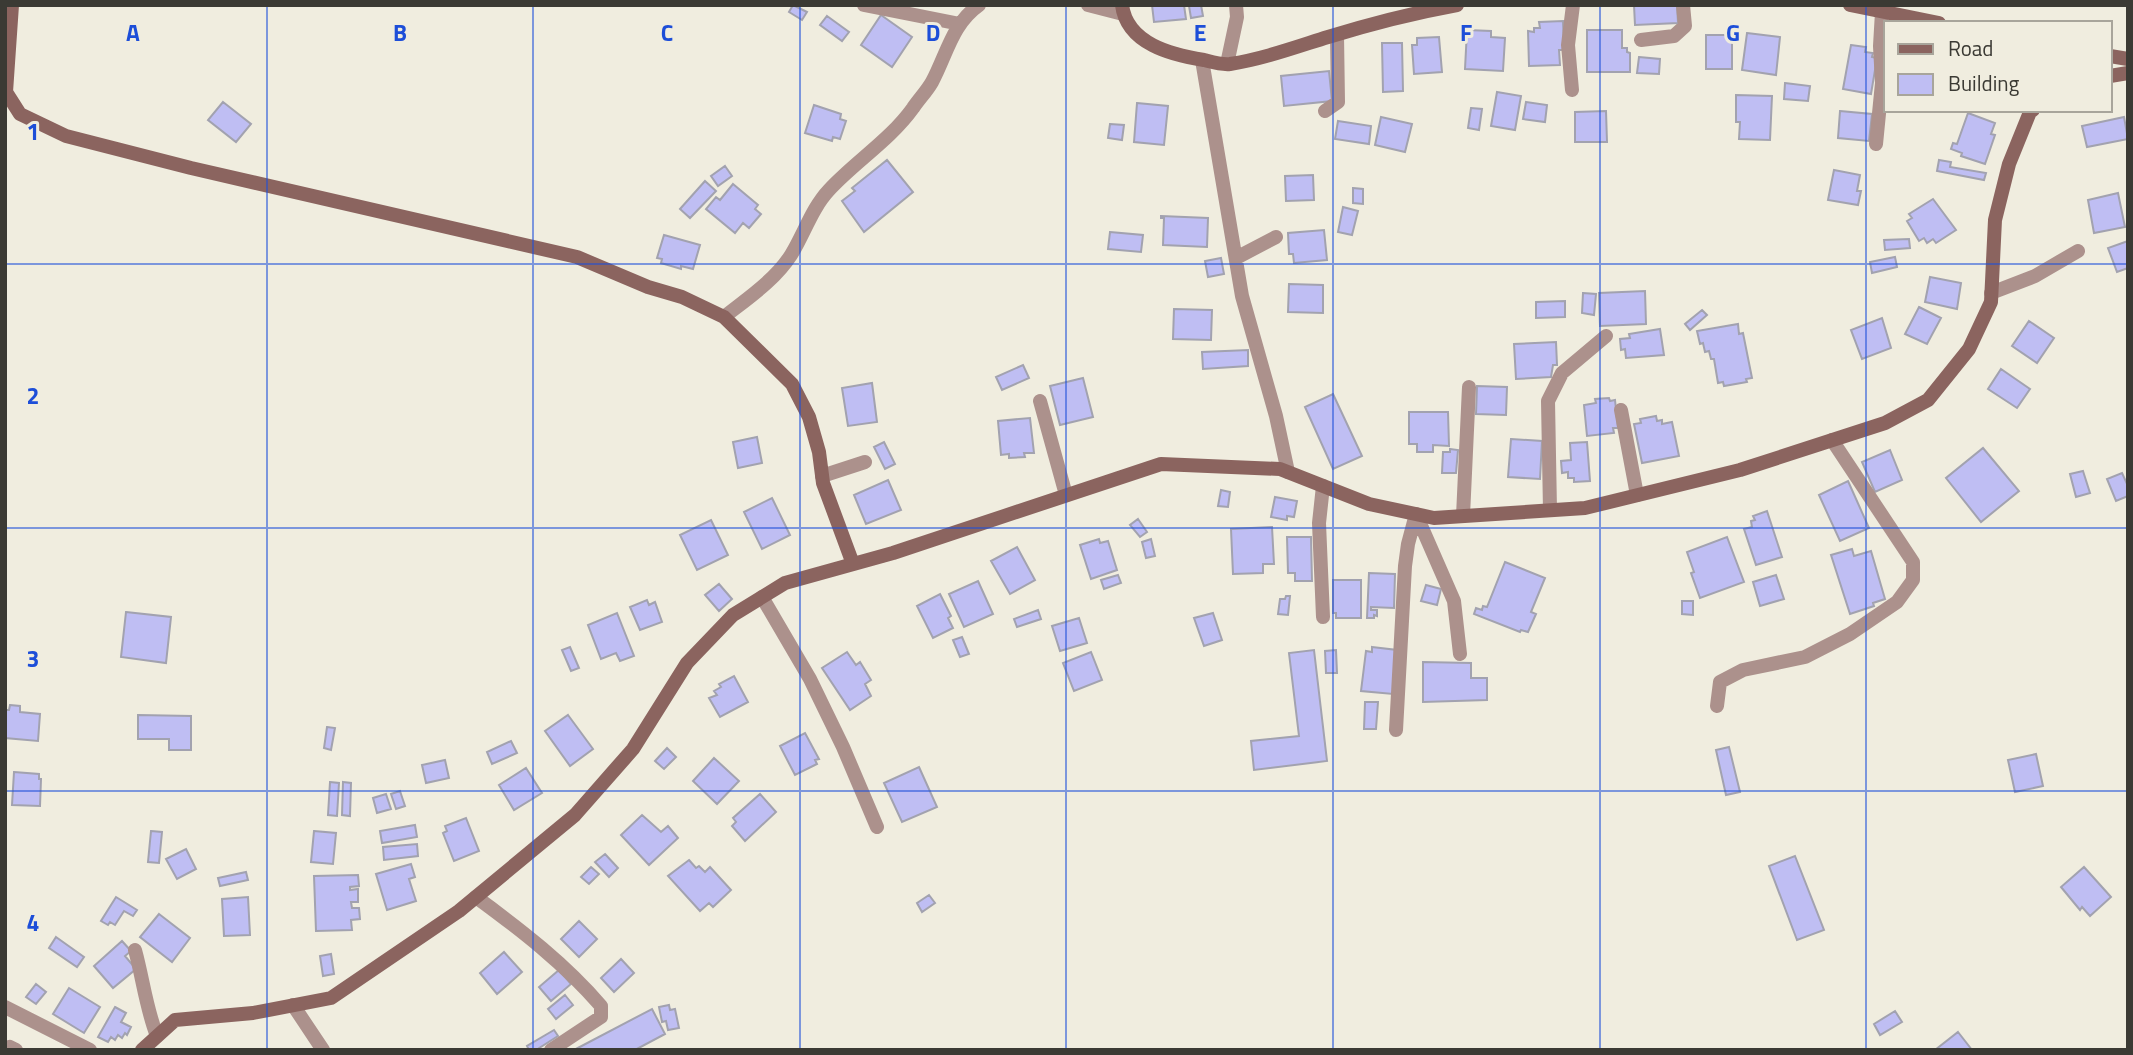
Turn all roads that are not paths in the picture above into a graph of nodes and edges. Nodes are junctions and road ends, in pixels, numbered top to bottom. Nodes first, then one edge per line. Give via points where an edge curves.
1 (12, 5) edge
2 (864, 5) edge
3 (979, 5) edge
4 (1088, 5) edge
5 (1236, 5) edge
6 (1457, 5) edge
7 (1573, 5) edge
8 (1683, 5) edge
9 (1850, 5) edge
10 (1121, 8) edge
11 (1882, 12) junction
12 (1929, 21) edge
13 (960, 24) junction
14 (1337, 35) junction
15 (1641, 40) dead end
16 (1202, 60) junction
17 (1227, 64) junction
18 (1572, 90) dead end
19 (1325, 111) dead end
20 (2031, 112) edge
21 (1876, 144) dead end
22 (1276, 237) dead end
23 (2078, 251) dead end
24 (1236, 258) junction
25 (1991, 293) junction
26 (724, 317) junction
27 (1606, 335) dead end
28 (1469, 387) dead end
29 (1040, 401) dead end
30 (1620, 410) dead end
31 (1832, 440) junction
32 (865, 462) dead end
33 (1288, 472) junction
34 (822, 476) junction
35 (1323, 486) junction
36 (1066, 495) junction
37 (1637, 495) junction
38 (1550, 510) junction
39 (1416, 514) junction
40 (1463, 516) junction
41 (853, 564) junction
42 (762, 597) junction
43 (1323, 617) dead end
44 (1460, 654) dead end
45 (1717, 706) dead end
46 (1396, 730) dead end
47 (877, 827) dead end
48 (477, 897) junction
49 (135, 950) dead end
50 (293, 1005) junction
51 (5, 1007) edge
52 (157, 1036) junction
53 (7, 1050) edge
54 (16, 1050) edge
55 (90, 1050) edge
56 (142, 1050) edge
57 (323, 1050) edge
58 (551, 1050) edge

1 - 26 street via 6,92 20,114 66,136 577,257
2 - 13 street
3 - 13 street
4 - 10 street
5 - 17 street
6 - 14 street
7 - 18 street via 1568,45
8 - 15 street via 1685,26 1674,36
9 - 11 street
10 - 16 street via 1135,31 1156,49
11 - 12 street
11 - 21 street
13 - 26 street via 932,82 900,126 827,192 791,256
14 - 17 street
14 - 19 street via 1338,102
16 - 17 street
16 - 24 street
20 - 25 street via 2009,164 1995,220
22 - 24 street
23 - 25 street via 2035,276
24 - 33 street
25 - 31 street via 1969,349 1928,400 1885,423
26 - 34 street via 792,384 809,417
27 - 38 street via 1562,373 1548,401
28 - 40 street
29 - 36 street
30 - 37 street
31 - 37 street via 1740,470
31 - 45 street via 1913,562 1913,580 1897,602 1850,634 1805,657 1743,670 1720,682
32 - 34 street
33 - 35 street
33 - 36 street via 1161,464
34 - 41 street
35 - 39 street via 1369,504
35 - 43 street via 1319,523
36 - 41 street
37 - 38 street via 1585,508
38 - 40 street
39 - 40 street via 1434,519
39 - 44 street via 1454,601
39 - 46 street via 1405,566
41 - 42 street via 785,583
42 - 47 street via 844,747
42 - 48 street via 733,615 687,663 633,749 575,816
48 - 50 street via 331,998
48 - 58 street via 527,935 601,1006 601,1017
49 - 52 street
50 - 52 street via 175,1020
50 - 57 street
51 - 55 street
52 - 56 street
53 - 54 street

